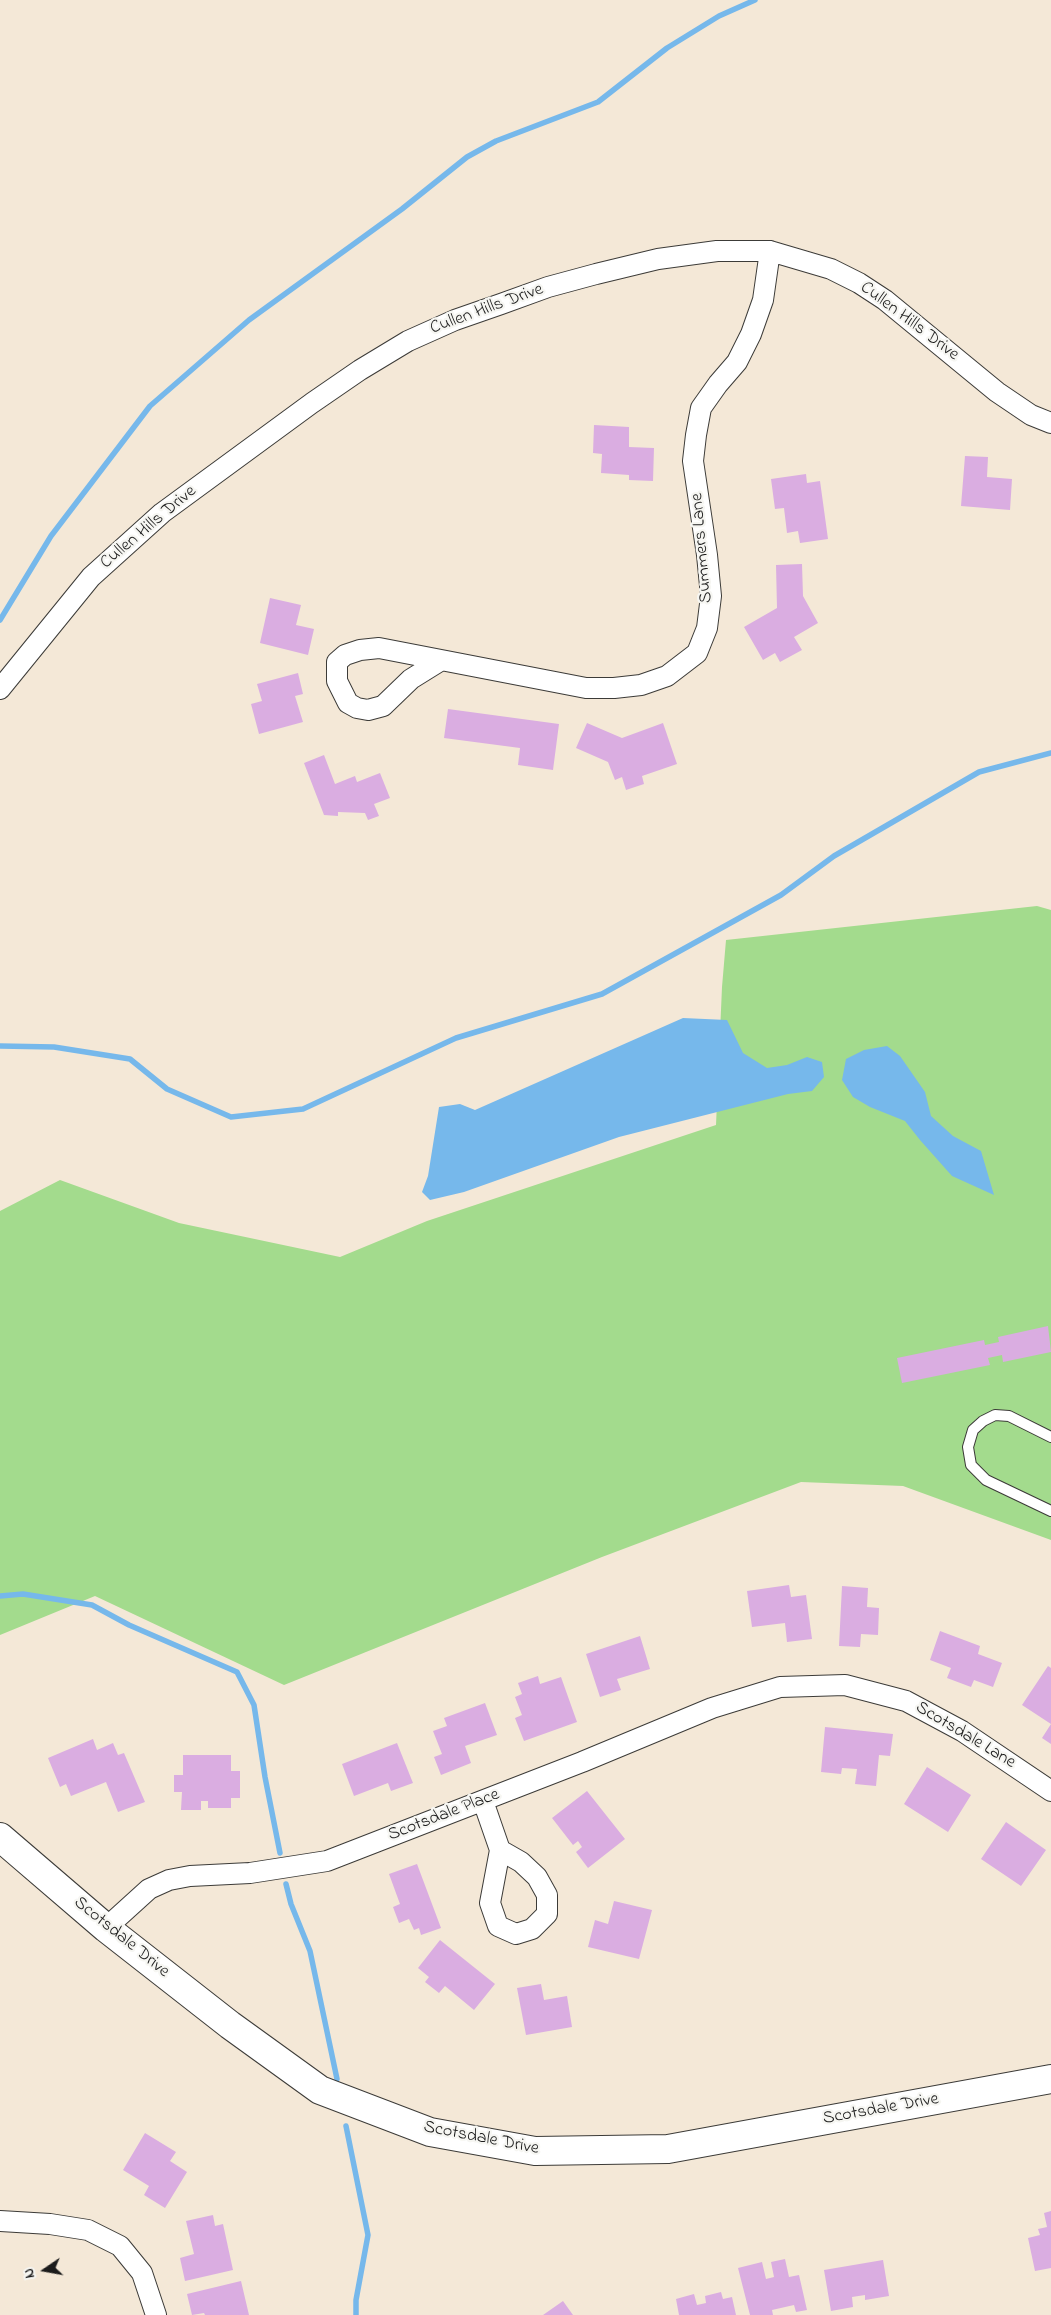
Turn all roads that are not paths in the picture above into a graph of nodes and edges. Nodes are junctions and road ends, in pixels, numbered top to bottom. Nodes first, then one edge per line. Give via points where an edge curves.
1 (770, 251) junction
2 (1051, 423) edge
3 (440, 661) junction
4 (0, 689) edge
5 (1051, 1436) edge
6 (1051, 1510) edge
7 (784, 1687) joint
8 (1051, 1791) edge
9 (483, 1801) junction
10 (0, 1837) edge
11 (500, 1850) dead end
12 (106, 1928) junction
13 (1051, 2079) edge
14 (0, 2222) edge
15 (156, 2315) edge

1 - 2 street, Cullen Hills Drive via 831,270 858,283 885,300 997,392 1031,415
1 - 3 street, Summers Lane via 763,300 751,334 737,362 701,408 696,435 693,461 711,596 707,628 696,653 667,676 641,685 614,688 586,688
1 - 4 street, Cullen Hills Drive via 717,251 658,259 540,290 454,320 408,341 312,403 162,513 91,577
3 - 3 street, Summers Lane via 379,648 360,650 345,655 337,662 337,681 348,703 368,710 383,706 411,679
5 - 6 lane via 1009,1416 995,1415 983,1420 974,1430 968,1447 971,1465 986,1480
7 - 8 street, Scotsdale Lane via 846,1685 906,1701 962,1731
7 - 9 street, Scotsdale Place via 712,1708
9 - 11 street
9 - 12 street, Scotsdale Place via 327,1861 250,1873 169,1880 148,1889
10 - 12 street, Scotsdale Drive
12 - 13 street, Scotsdale Drive via 320,2090 430,2132 535,2151 668,2149
14 - 15 street via 50,2224 88,2230 120,2246 142,2273

